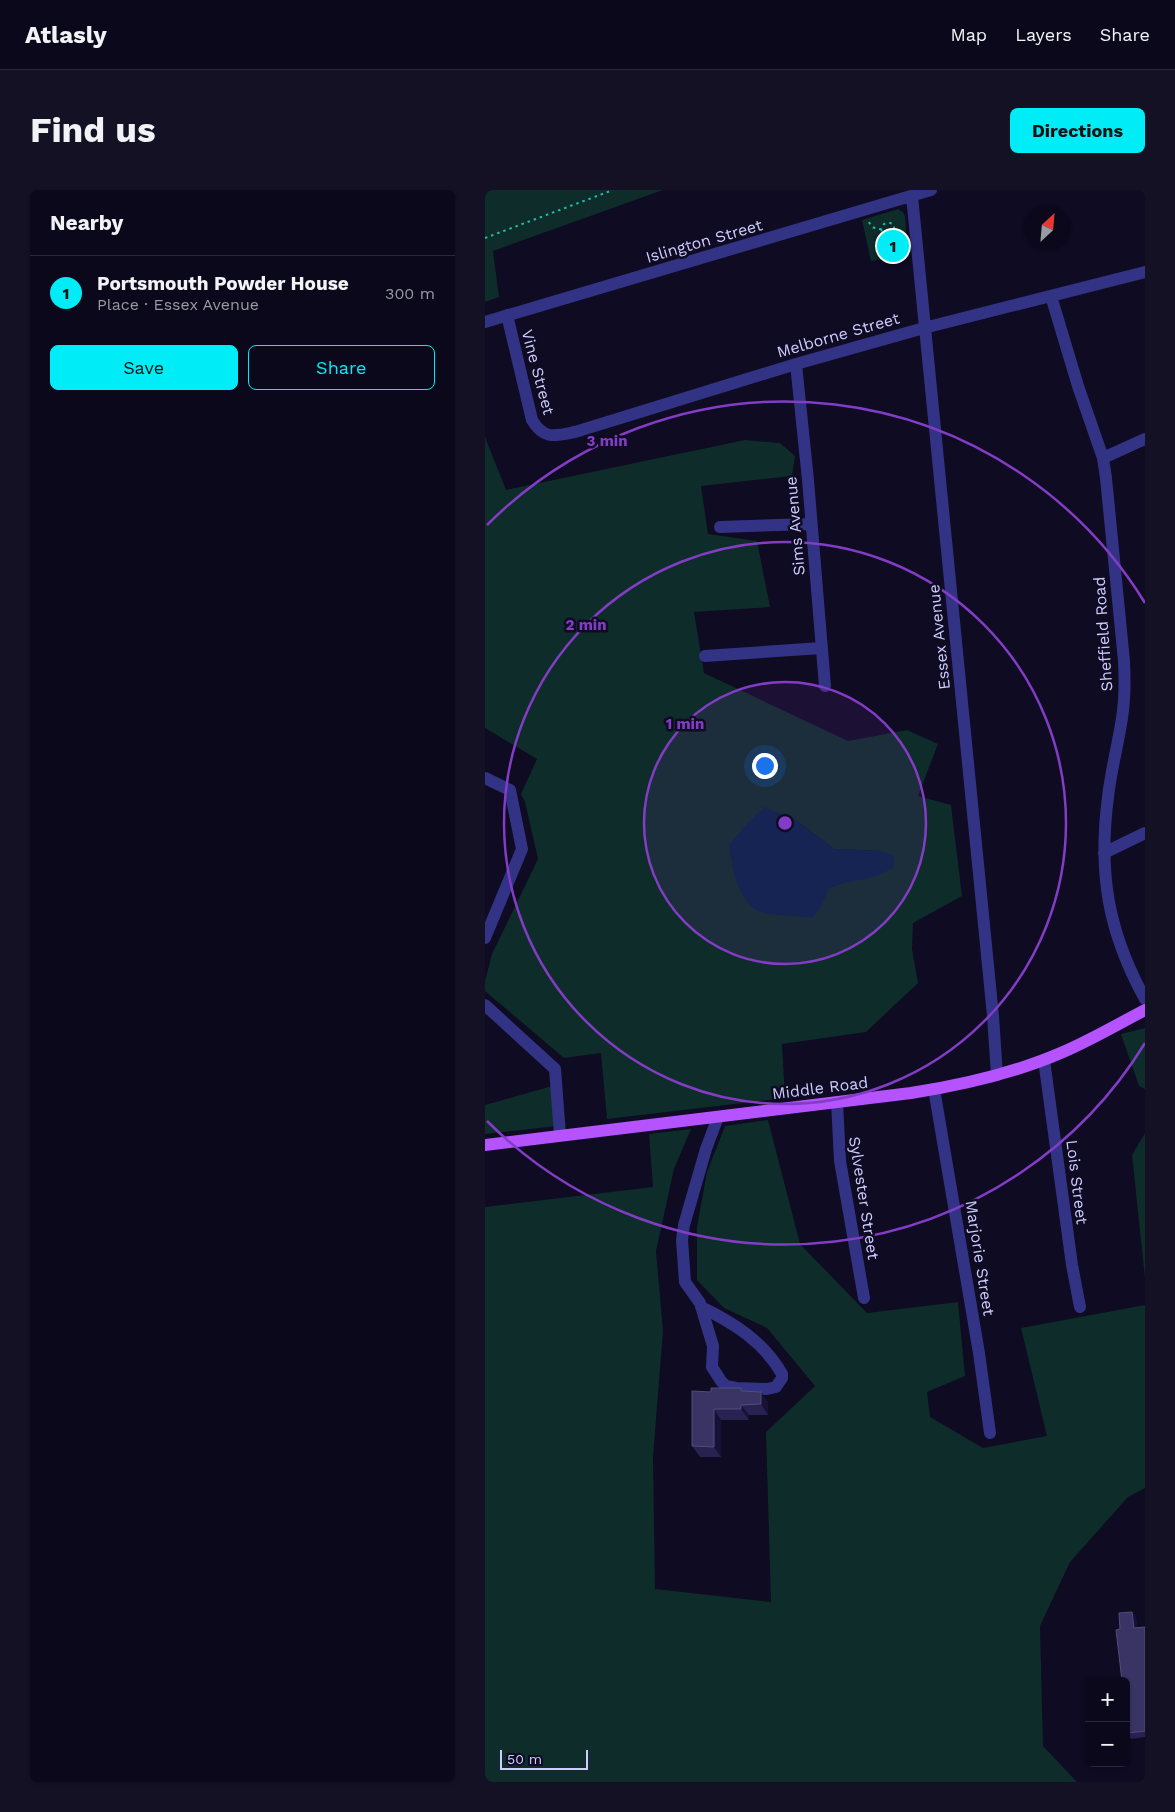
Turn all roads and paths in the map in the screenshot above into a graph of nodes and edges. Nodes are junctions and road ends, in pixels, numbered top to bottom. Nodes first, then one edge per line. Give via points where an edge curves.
1 (613, 190) edge
2 (931, 190) edge
3 (912, 196) junction
4 (868, 217) dead end
5 (881, 229) junction
6 (485, 238) edge
7 (1145, 272) edge
8 (1051, 296) junction
9 (507, 315) junction
10 (485, 322) edge
11 (924, 328) junction
12 (796, 364) junction
13 (543, 433) joint
14 (1145, 439) edge
15 (1103, 458) junction
16 (811, 524) junction
17 (720, 527) dead end
18 (821, 648) junction
19 (705, 656) dead end
20 (825, 686) dead end
21 (485, 778) edge
22 (1145, 833) edge
23 (1104, 853) junction
24 (485, 938) edge
25 (1145, 999) edge
26 (485, 1005) edge
27 (1145, 1010) edge
28 (1044, 1060) junction
29 (997, 1075) junction
30 (934, 1089) junction
31 (837, 1102) junction
32 (718, 1117) junction
33 (560, 1135) junction
34 (485, 1145) edge
35 (864, 1298) dead end
36 (701, 1307) junction
37 (1080, 1307) dead end
38 (990, 1433) dead end

1 - 6 path
2 - 3 street, Islington Street
3 - 9 street, Islington Street
3 - 11 street, Essex Avenue
4 - 5 path via 872,227
5 - 5 path via 890,223 895,227 894,234 888,237
7 - 8 street, Melborne Street
8 - 11 street, Melborne Street
8 - 15 street, Sheffield Road
9 - 10 street, Islington Street
9 - 13 street, Vine Street via 532,420
11 - 12 street, Melborne Street
11 - 29 street, Essex Avenue
12 - 13 street, Melborne Street via 575,432 549,436
12 - 16 street, Sims Avenue
14 - 15 street
15 - 23 street, Sheffield Road via 1125,689 1108,796
16 - 17 street
16 - 18 street, Sims Avenue
18 - 19 street
18 - 20 street, Sims Avenue
21 - 24 street via 510,790 522,849
22 - 23 street
23 - 25 street, Sheffield Road via 1108,902 1114,928
26 - 33 street via 555,1069
27 - 28 main road, Middle Road
28 - 29 main road, Middle Road
28 - 37 street, Lois Street via 1070,1256
29 - 30 main road, Middle Road
30 - 31 main road, Middle Road
30 - 38 street, Marjorie Street
31 - 32 main road, Middle Road
31 - 35 street, Sylvester Street via 841,1170
32 - 33 main road, Middle Road
32 - 36 street via 706,1149 682,1240 685,1282
33 - 34 main road, Middle Road
36 - 36 street via 713,1346 712,1367 726,1386 776,1388 782,1374 767,1352 749,1334

